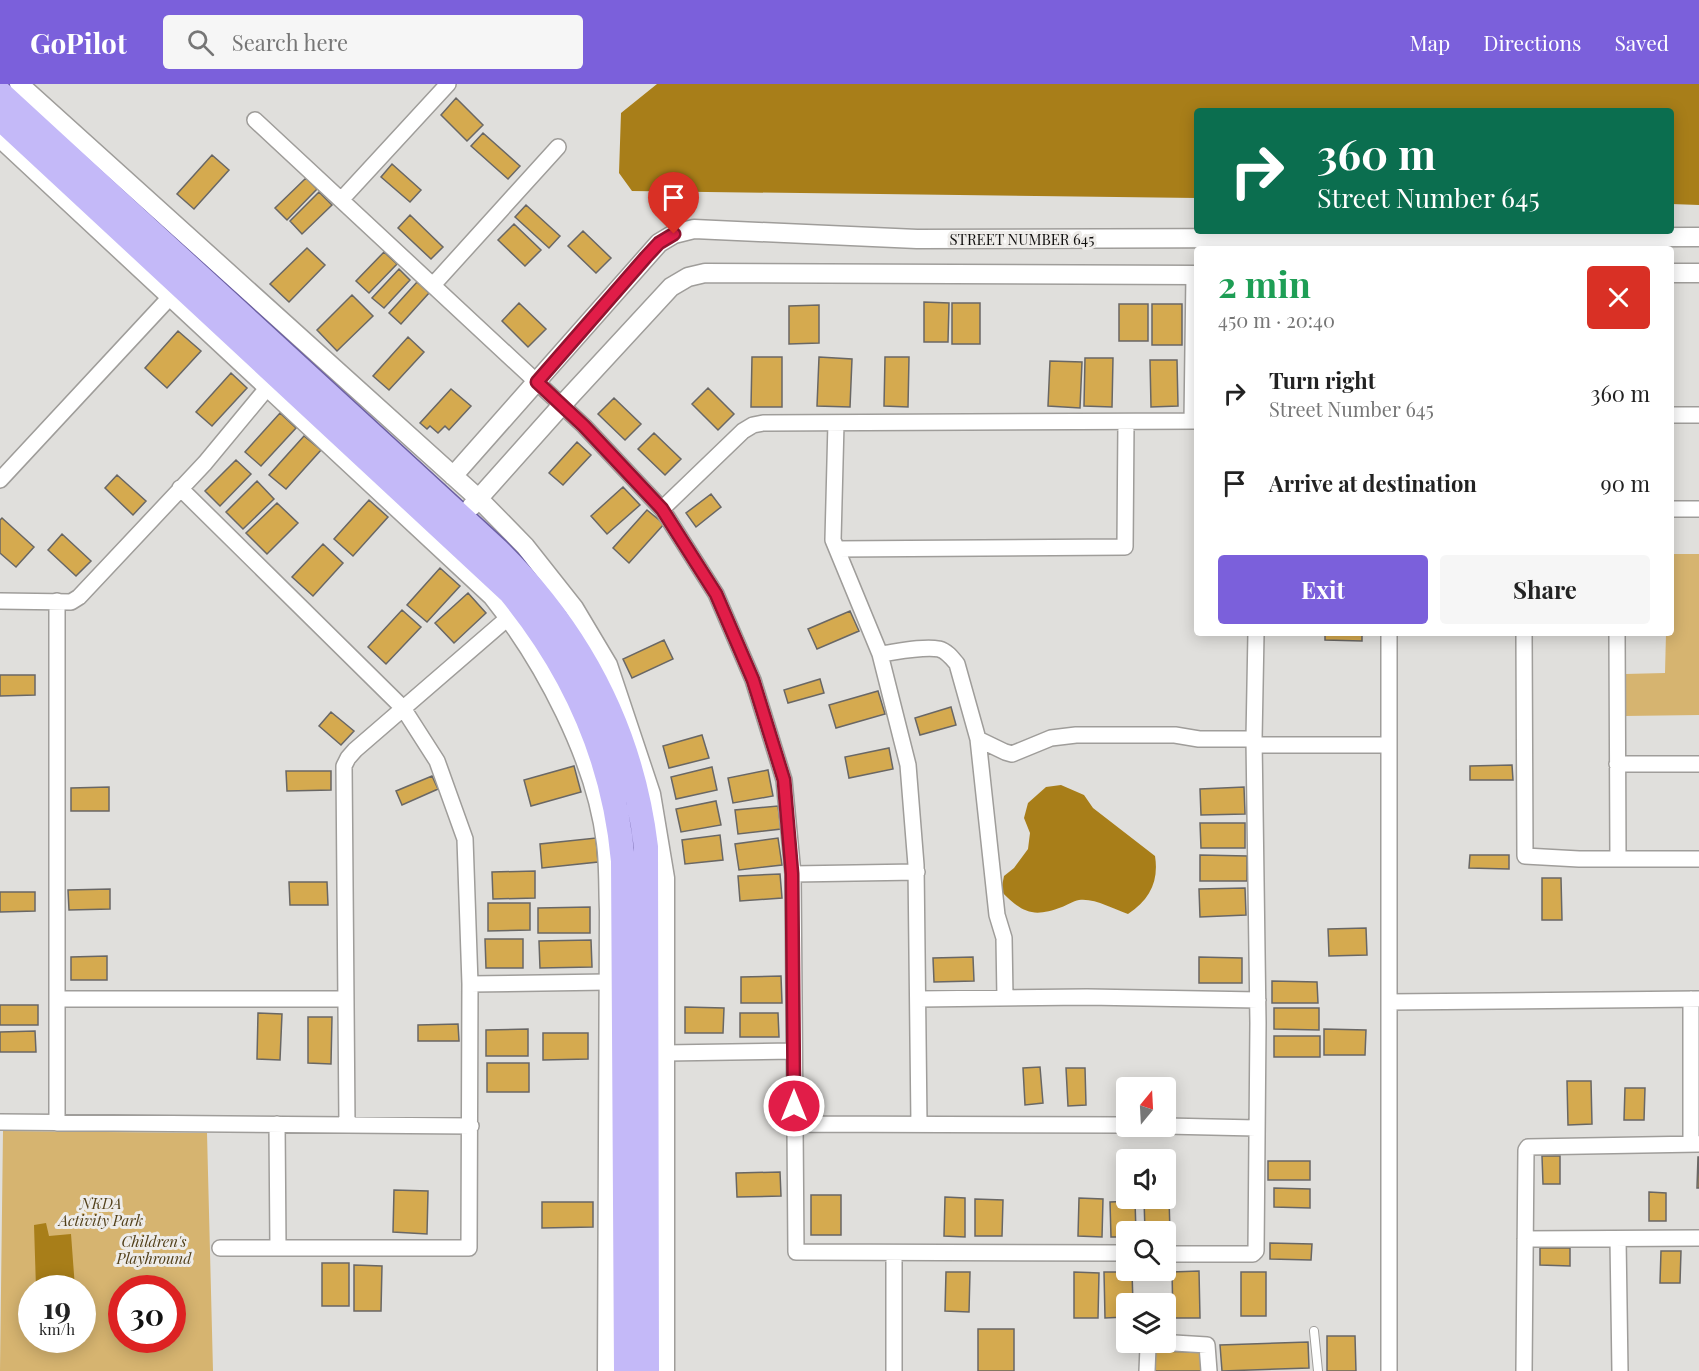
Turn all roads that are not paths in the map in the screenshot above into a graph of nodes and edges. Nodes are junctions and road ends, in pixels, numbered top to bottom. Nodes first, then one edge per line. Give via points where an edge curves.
1 (19, 84) edge
2 (448, 84) edge
3 (0, 93) edge
4 (0, 118) edge
5 (255, 120) dead end
6 (0, 138) edge
7 (558, 147) dead end
8 (341, 200) junction
9 (1699, 237) edge
10 (1390, 244) edge
11 (1674, 273) edge
12 (1699, 273) edge
13 (1194, 275) edge
14 (433, 285) junction
15 (171, 296) junction
16 (268, 387) junction
17 (548, 392) junction
18 (1674, 415) edge
19 (1699, 415) edge
20 (1194, 421) edge
21 (1126, 422) junction
22 (836, 423) junction
23 (453, 476) junction
24 (0, 480) edge
25 (180, 488) junction
26 (479, 499) junction
27 (662, 509) junction
28 (1674, 509) edge
29 (1699, 509) edge
30 (462, 517) junction
31 (837, 549) junction
32 (0, 601) edge
33 (57, 601) junction
34 (509, 617) junction
35 (1256, 636) edge
36 (1389, 636) edge
37 (1524, 636) edge
38 (1617, 636) edge
39 (880, 654) junction
40 (404, 708) junction
41 (978, 739) junction
42 (1255, 742) junction
43 (1388, 745) junction
44 (1617, 764) junction
45 (1699, 764) edge
46 (1618, 859) junction
47 (1699, 859) edge
48 (916, 872) junction
49 (792, 874) junction
50 (608, 982) junction
51 (470, 984) junction
52 (1005, 998) junction
53 (57, 999) junction
54 (346, 999) junction
55 (919, 999) junction
56 (1695, 999) edge
57 (1258, 1000) junction
58 (1389, 1002) junction
59 (794, 1051) junction
60 (665, 1053) junction
61 (0, 1122) edge
62 (57, 1123) junction
63 (277, 1124) junction
64 (347, 1124) junction
65 (794, 1124) junction
66 (919, 1124) junction
67 (1116, 1125) edge
68 (471, 1126) junction
69 (1176, 1126) edge
70 (1256, 1128) junction
71 (1695, 1144) edge
72 (1699, 1238) edge
73 (1525, 1239) junction
74 (1617, 1239) junction
75 (220, 1248) dead end
76 (278, 1248) junction
77 (894, 1253) junction
78 (1116, 1253) edge
79 (1176, 1254) edge
80 (1314, 1331) dead end
81 (1176, 1343) edge
82 (1148, 1353) edge
83 (608, 1371) edge
84 (626, 1371) edge
85 (648, 1371) edge
86 (665, 1371) edge
87 (894, 1371) edge
88 (1147, 1371) edge
89 (1209, 1371) edge
90 (1318, 1371) edge
91 (1389, 1371) edge
92 (1524, 1371) edge
93 (1620, 1371) edge

1 - 23 street
2 - 8 street
3 - 30 main road
4 - 84 main road via 510,592 544,636 572,684 603,761 617,813 624,861
5 - 8 street
6 - 15 street
7 - 14 street
8 - 14 street
9 - 10 street, STREET NUMBER 645
10 - 17 street, STREET NUMBER 645 via 917,239 694,229 659,243
11 - 12 street
13 - 17 street, STREET NUMBER 645 via 705,273 671,287
14 - 17 street
15 - 16 street
15 - 24 street
16 - 25 street
16 - 34 street via 492,596
17 - 23 street, STREET NUMBER 645
17 - 26 street, STREET NUMBER 645
17 - 27 street
18 - 19 street
20 - 21 street
21 - 22 street
21 - 31 street via 1125,547
22 - 27 street via 753,425
22 - 31 street via 833,540
23 - 26 street
25 - 33 street via 79,597 71,602
25 - 40 street
26 - 30 street, STREET NUMBER 645
26 - 60 street via 525,546 574,608 608,665 627,721 651,794 665,878
27 - 49 street via 716,594 753,680 784,780
28 - 29 street
30 - 85 main road via 520,572 574,642 602,693 639,798 646,847
31 - 39 street
32 - 33 street
33 - 53 street
34 - 40 street
34 - 50 street via 562,708 599,808 606,843
35 - 42 street
36 - 43 street
37 - 46 street via 1524,854 1529,858
38 - 44 street
39 - 41 street via 940,649 950,655 957,664
39 - 48 street via 908,765
40 - 51 street via 437,761 465,839
40 - 54 street via 354,750 344,766
41 - 42 street via 1005,753 1051,738 1076,735 1175,735
41 - 52 street via 997,915 1004,938
42 - 43 street
42 - 57 street
43 - 58 street
44 - 45 street
44 - 46 street
46 - 47 street
48 - 49 street
48 - 55 street
49 - 59 street
50 - 51 street
50 - 83 street
51 - 68 street
52 - 55 street
52 - 57 street
53 - 54 street
53 - 62 street
54 - 64 street
55 - 66 street
56 - 58 street
56 - 71 street
57 - 70 street
58 - 91 street
59 - 60 street
59 - 65 street
60 - 86 street
61 - 62 street
62 - 63 street
63 - 64 street
63 - 76 street
64 - 68 street
65 - 66 street
65 - 77 street via 796,1252
66 - 67 street
68 - 76 street via 469,1248
69 - 70 street
70 - 79 street via 1255,1253
71 - 73 street via 1528,1147
72 - 74 street
73 - 74 street
73 - 92 street
74 - 93 street
75 - 76 street
77 - 78 street
77 - 87 street
80 - 90 lane
81 - 89 street via 1208,1345
82 - 88 street

